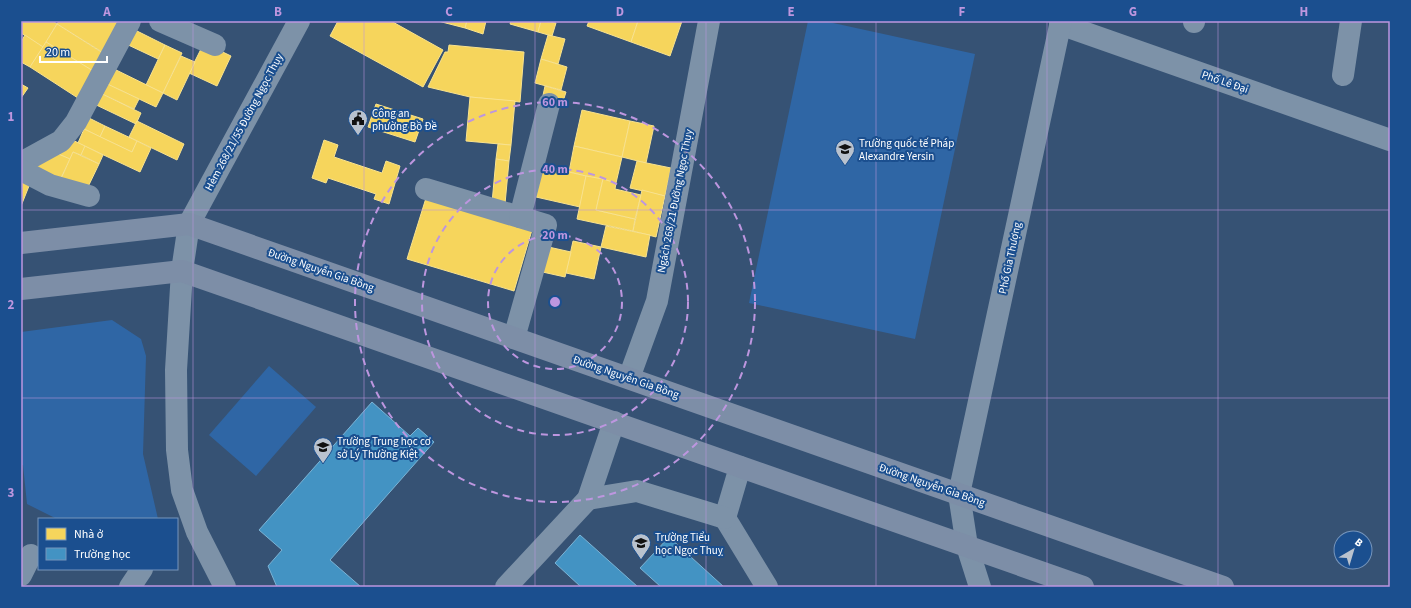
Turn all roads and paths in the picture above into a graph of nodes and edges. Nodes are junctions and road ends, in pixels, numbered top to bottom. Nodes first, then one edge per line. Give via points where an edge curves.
1 (130, 21) edge
2 (160, 21) edge
3 (299, 21) edge
4 (709, 21) edge
5 (1351, 21) edge
6 (1060, 23) edge
7 (215, 45) dead end
8 (1343, 75) dead end
9 (549, 104) dead end
10 (1390, 140) edge
11 (21, 163) edge
12 (21, 170) edge
13 (426, 190) dead end
14 (89, 196) dead end
15 (520, 217) junction
16 (189, 224) junction
17 (21, 243) edge
18 (182, 271) junction
19 (21, 289) edge
20 (514, 338) junction
21 (629, 378) junction
22 (614, 422) junction
23 (740, 467) junction
24 (959, 494) junction
25 (588, 500) junction
26 (182, 511) edge
27 (725, 518) junction
28 (967, 546) junction
29 (31, 555) dead end
30 (141, 570) edge
31 (21, 575) edge
32 (130, 587) edge
33 (225, 587) edge
34 (506, 587) edge
35 (767, 587) edge
36 (980, 587) edge
37 (1083, 587) edge
38 (1223, 587) edge

1 - 11 street via 76,122 61,141
2 - 7 street
3 - 16 street, Hẻm 268/21/55 Đường Ngọc Thụy
4 - 21 street, Ngách 268/21 Đường Ngọc Thụy via 657,301
5 - 8 street
6 - 10 street, Phố Lê Đại
6 - 24 street, Phố Gia Thượng
9 - 15 street
12 - 14 street via 50,185
13 - 15 street
15 - 20 street via 546,225
16 - 17 main road, Đường Nguyễn Gia Bồng
16 - 18 street, Hẻm 268/21/55 Đường Ngọc Thụy
16 - 20 main road, Đường Nguyễn Gia Bồng
18 - 19 main road
18 - 22 main road
18 - 26 street, Hẻm 268/21/55 Đường Ngọc Thụy via 176,370 177,450
20 - 21 main road, Đường Nguyễn Gia Bồng
21 - 24 main road, Đường Nguyễn Gia Bồng
22 - 23 main road
22 - 25 street
23 - 27 street
23 - 28 main road
24 - 28 street
24 - 38 main road, Đường Nguyễn Gia Bồng
25 - 27 street via 637,491
25 - 34 street
26 - 33 street, Hẻm 268/21/55 Đường Ngọc Thụy via 197,532
27 - 35 street
28 - 36 street
28 - 37 main road
29 - 31 street
30 - 32 street

